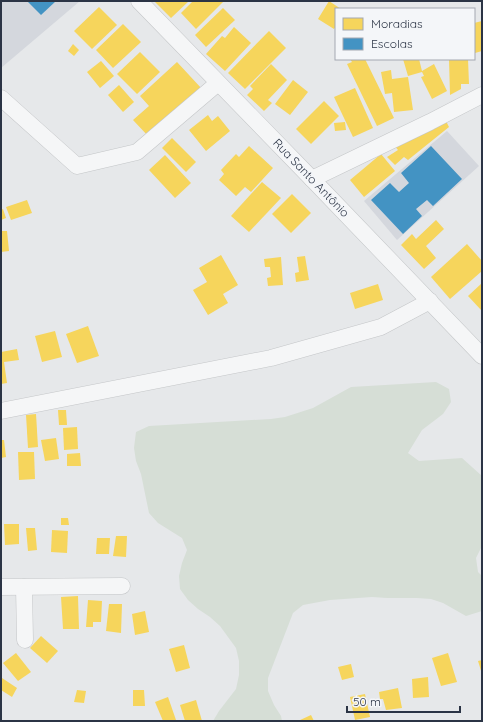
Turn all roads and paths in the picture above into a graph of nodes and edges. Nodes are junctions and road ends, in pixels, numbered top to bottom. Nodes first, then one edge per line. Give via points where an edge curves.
1 (139, 1) edge
2 (218, 83) junction
3 (482, 95) edge
4 (1, 98) edge
5 (312, 179) junction
6 (430, 302) junction
7 (482, 356) edge
8 (1, 411) edge
9 (122, 586) dead end
10 (1, 587) edge
11 (24, 587) junction
12 (25, 640) dead end

1 - 2 street, Rua Santo Antônio
2 - 4 street via 137,152 77,166
2 - 5 street, Rua Santo Antônio
3 - 5 street
5 - 6 street, Rua Santo Antônio
6 - 7 street, Rua Santo Antônio
6 - 8 street via 381,327 271,358
9 - 11 street
10 - 11 street
11 - 12 street

